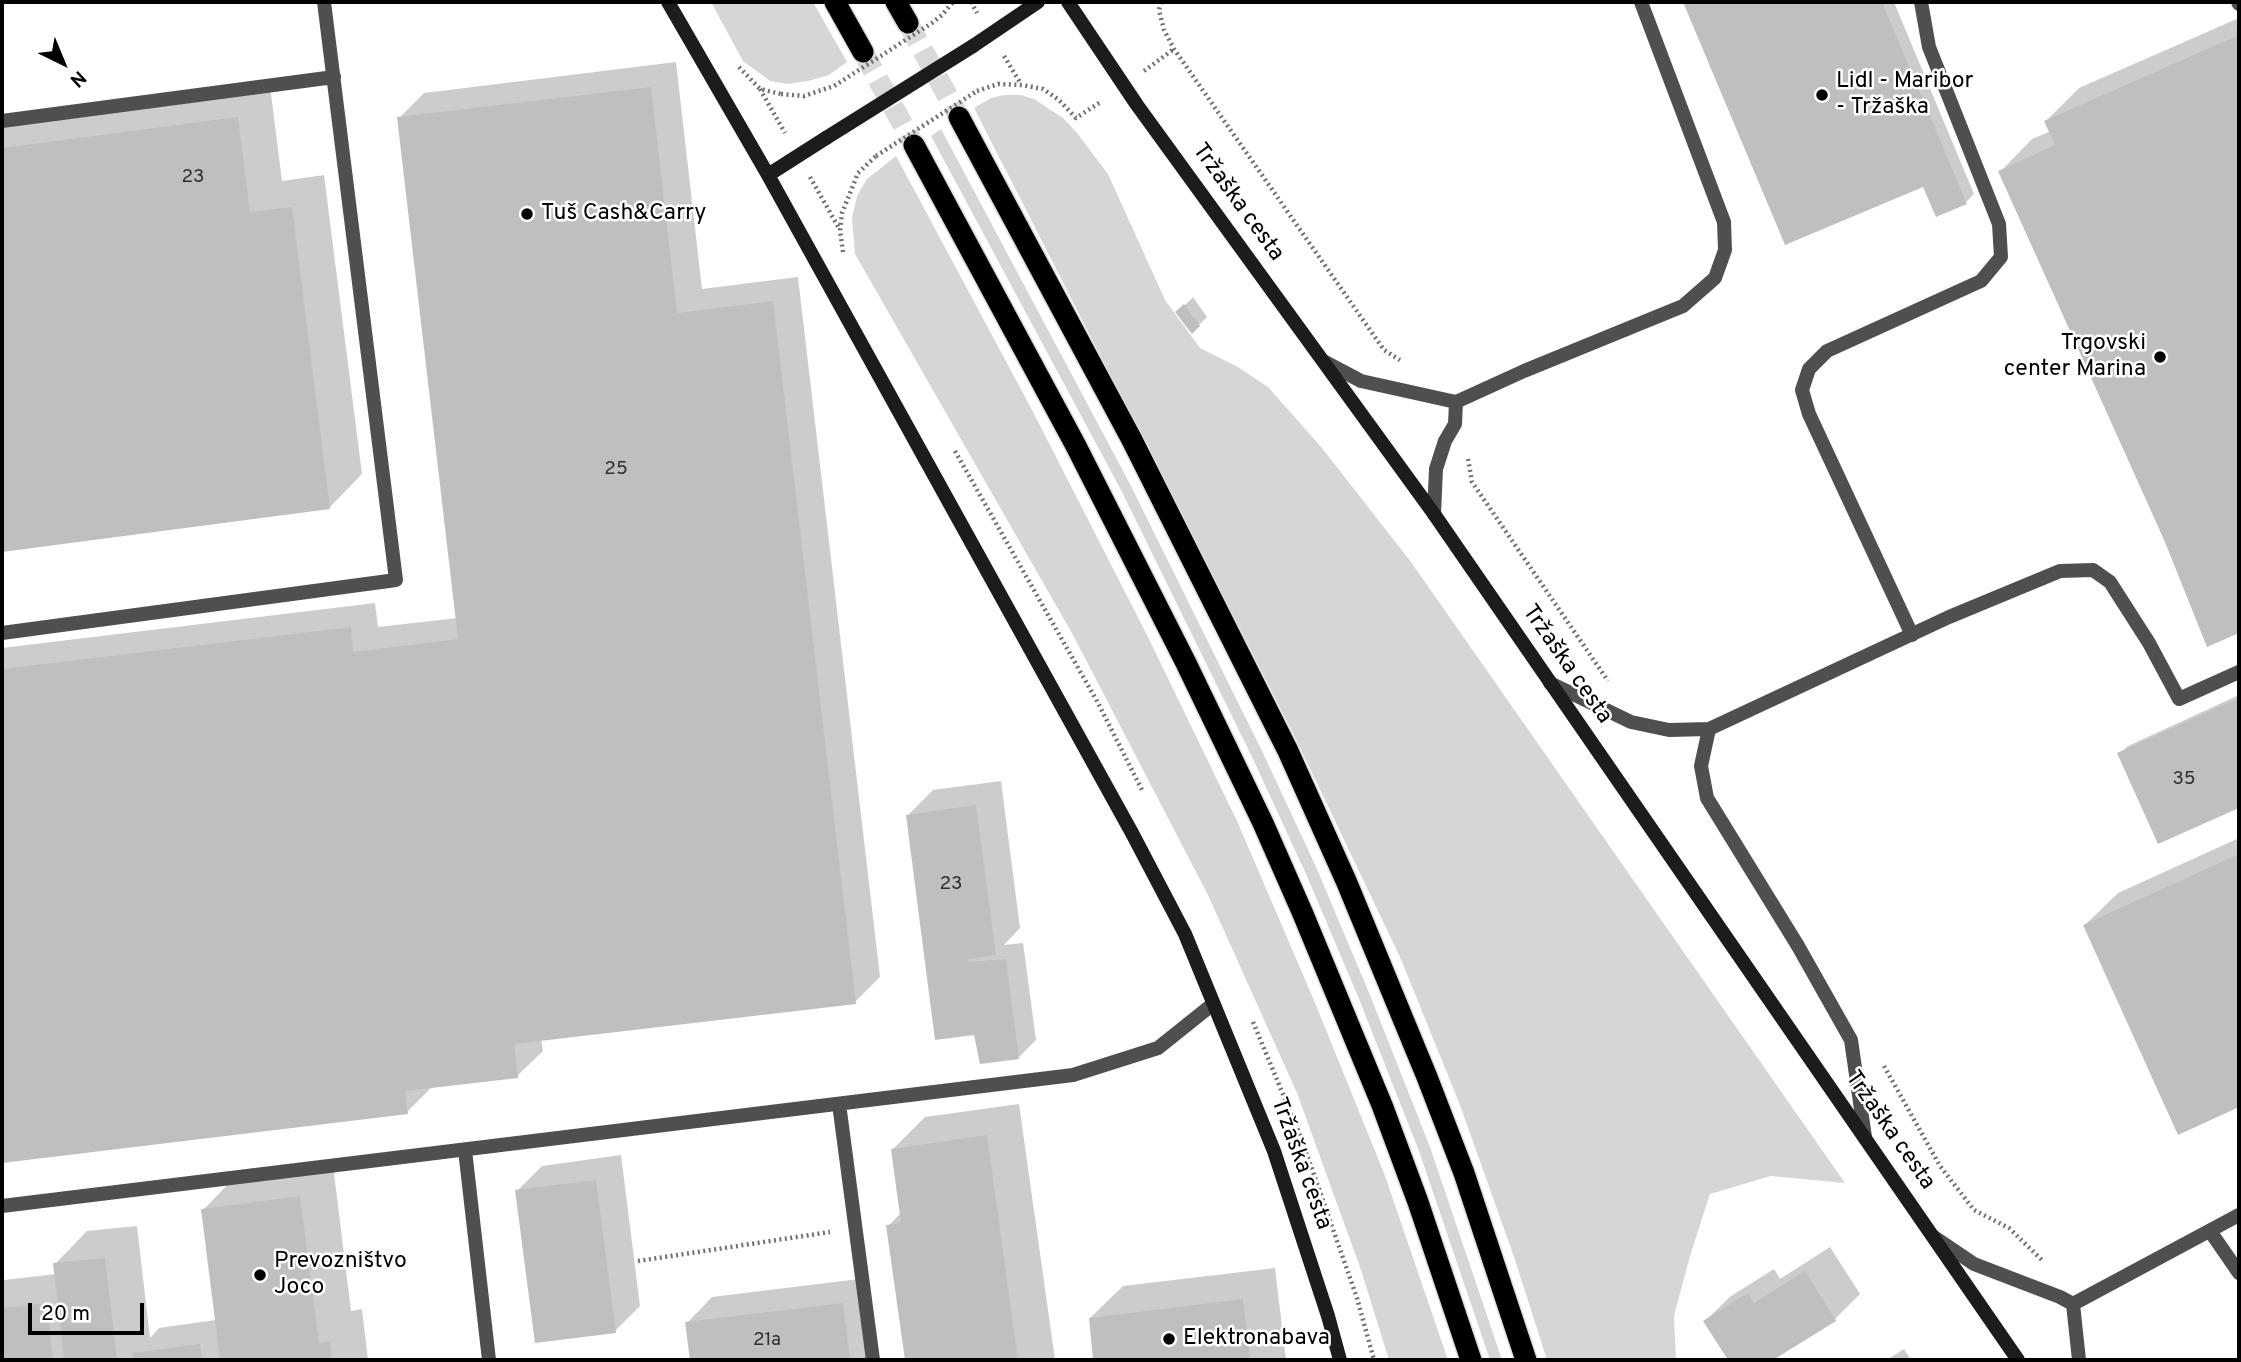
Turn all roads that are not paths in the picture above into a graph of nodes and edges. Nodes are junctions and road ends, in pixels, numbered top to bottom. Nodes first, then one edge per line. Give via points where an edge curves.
1 (324, 2) edge
2 (668, 2) edge
3 (835, 2) edge
4 (896, 2) edge
5 (1038, 2) edge
6 (1068, 2) edge
7 (1641, 2) edge
8 (1921, 2) edge
9 (908, 23) tunnel mouth
10 (863, 52) tunnel mouth
11 (334, 76) junction
12 (959, 117) tunnel mouth
13 (2, 121) edge
14 (914, 145) tunnel mouth
15 (768, 175) junction
16 (1325, 362) junction
17 (1456, 402) junction
18 (1434, 514) junction
19 (2, 632) edge
20 (1912, 635) junction
21 (2239, 672) edge
22 (1550, 683) junction
23 (1709, 729) junction
24 (1213, 1004) junction
25 (839, 1104) junction
26 (1865, 1137) junction
27 (464, 1150) junction
28 (2, 1206) edge
29 (2239, 1215) edge
30 (2210, 1231) junction
31 (1933, 1236) junction
32 (2239, 1273) edge
33 (2073, 1304) junction
34 (489, 1360) edge
35 (873, 1360) edge
36 (1340, 1360) edge
37 (1471, 1360) edge
38 (1526, 1360) edge
39 (2018, 1360) edge
40 (2079, 1360) edge

1 - 11 lane
2 - 15 street, Tržaška cesta
3 - 10 highway
4 - 9 highway
5 - 15 street, bridge
6 - 16 street, Tržaška cesta via 1137,105
7 - 17 lane via 1724,222 1725,250 1715,278 1683,306
8 - 20 lane via 1929,47 1999,223 2001,257 1981,281 1827,351 1809,369 1802,390
11 - 13 lane
11 - 19 lane via 396,580
12 - 38 highway via 1132,440 1288,751 1427,1077
14 - 37 highway via 1088,469 1263,823 1382,1105
15 - 24 street, Tržaška cesta via 1132,833 1185,934
16 - 17 lane via 1361,381
16 - 18 street, Tržaška cesta
17 - 18 lane via 1455,424 1436,469
18 - 22 street, Tržaška cesta
20 - 21 lane via 2060,571 2093,570 2110,582 2179,699
20 - 23 lane
22 - 23 lane via 1631,722 1669,730
22 - 26 street, Tržaška cesta
23 - 26 lane via 1702,766 1707,798 1851,1041
24 - 25 lane via 1158,1048 1073,1075
24 - 36 street, Tržaška cesta via 1274,1151
25 - 27 lane
25 - 35 lane
26 - 31 street, Tržaška cesta
27 - 28 lane
27 - 34 lane
29 - 30 lane
30 - 32 lane
30 - 33 lane
31 - 33 lane via 1974,1264
31 - 39 street, Tržaška cesta
33 - 40 lane

